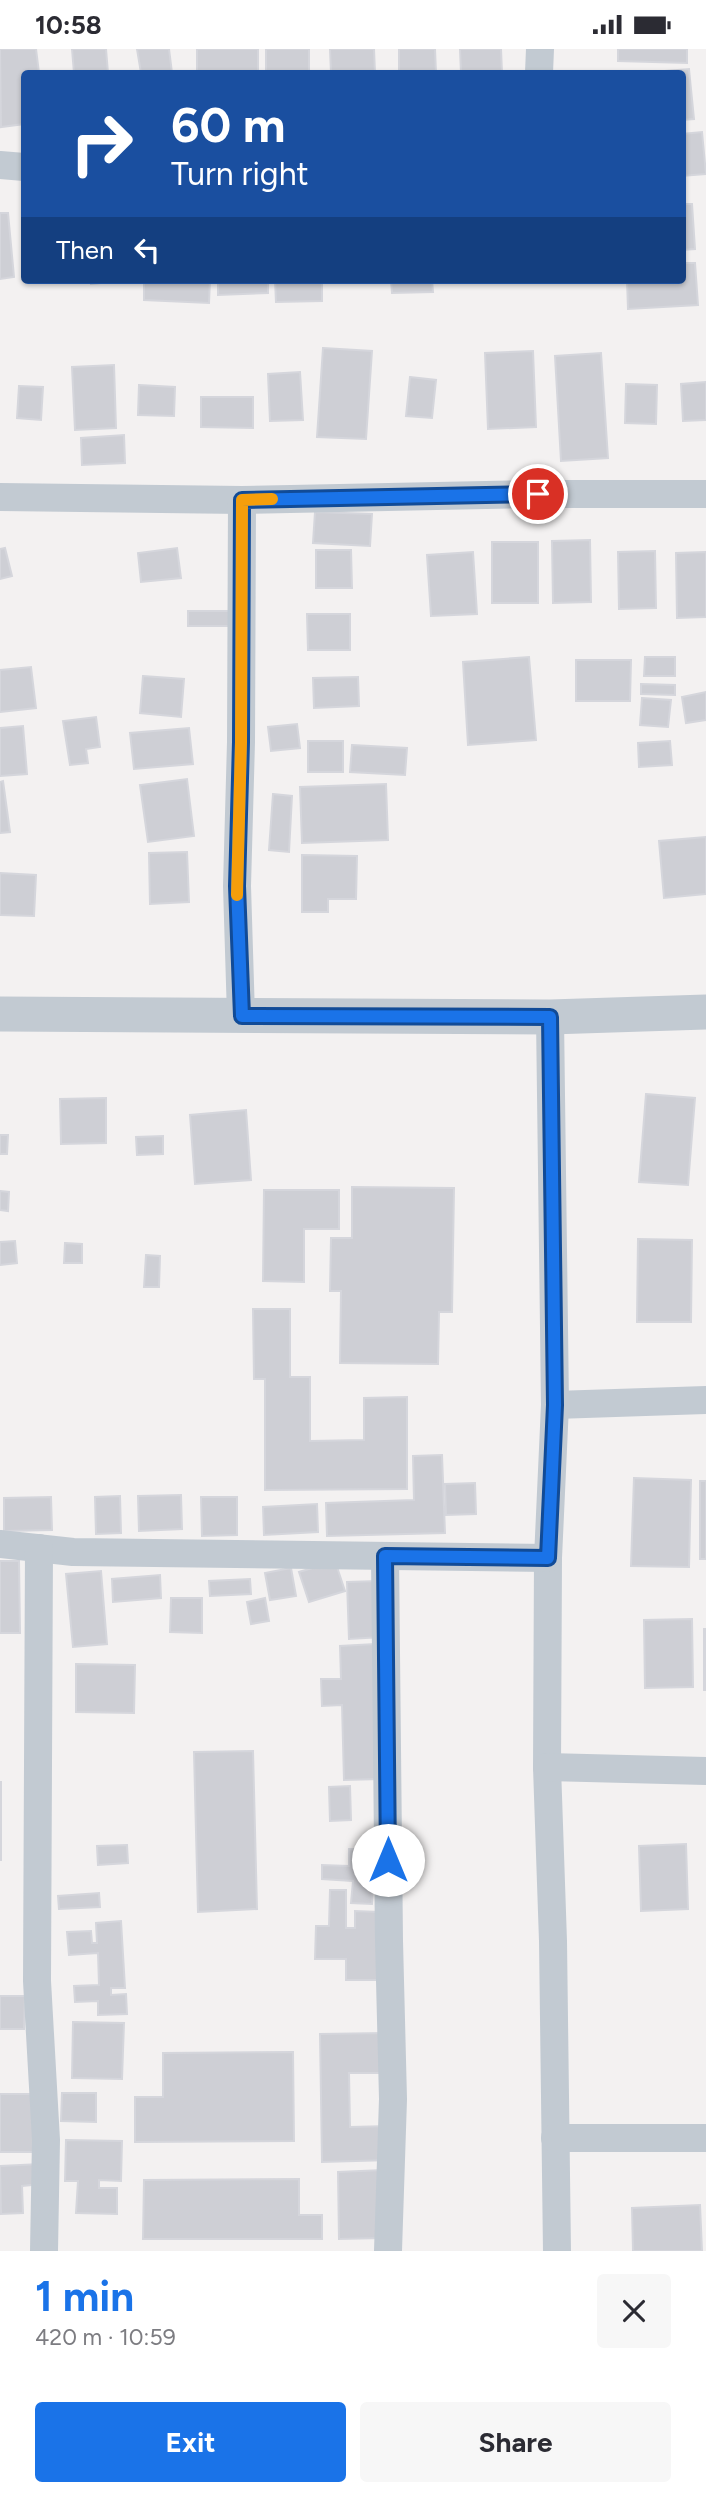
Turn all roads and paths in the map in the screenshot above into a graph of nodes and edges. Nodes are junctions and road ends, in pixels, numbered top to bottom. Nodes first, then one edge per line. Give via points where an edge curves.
1 (540, 49) edge
2 (539, 70) edge
3 (0, 165) edge
4 (21, 167) edge
5 (706, 494) edge
6 (0, 497) edge
7 (242, 500) junction
8 (706, 1012) edge
9 (0, 1014) edge
10 (242, 1016) junction
11 (550, 1017) junction
12 (706, 1400) edge
13 (555, 1405) junction
14 (0, 1544) edge
15 (39, 1548) junction
16 (385, 1556) junction
17 (548, 1558) junction
18 (547, 1767) junction
19 (706, 1771) edge
20 (555, 2138) junction
21 (706, 2138) edge
22 (44, 2251) edge
23 (388, 2251) edge
24 (557, 2251) edge

1 - 2 street
3 - 4 street
5 - 7 street
6 - 7 street
7 - 10 street via 237,886
8 - 11 street
9 - 10 street
10 - 11 street
11 - 13 street
12 - 13 street
13 - 17 street
14 - 15 street
15 - 16 street
15 - 22 street via 37,1982 46,2140
16 - 17 street
16 - 23 street via 393,2099
17 - 18 street
18 - 19 street
18 - 20 street
20 - 21 street
20 - 24 street

